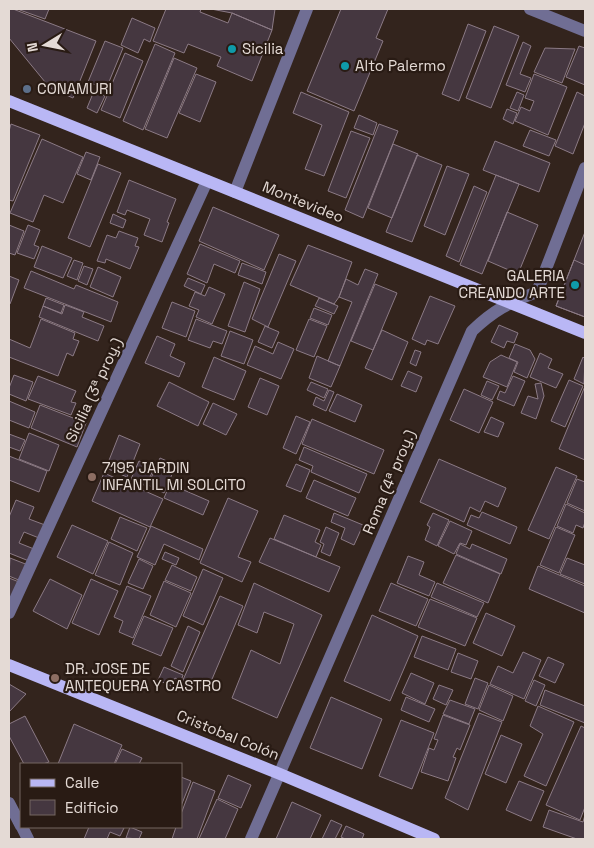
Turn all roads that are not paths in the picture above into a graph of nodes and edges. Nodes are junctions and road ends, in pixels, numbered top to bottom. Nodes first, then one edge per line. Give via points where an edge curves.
1 (307, 9) edge
2 (530, 9) edge
3 (585, 31) edge
4 (9, 101) edge
5 (585, 168) edge
6 (207, 181) junction
7 (235, 192) junction
8 (509, 302) junction
9 (585, 333) edge
10 (9, 613) edge
11 (9, 665) edge
12 (280, 774) junction
13 (9, 803) edge
14 (20, 824) edge
15 (251, 839) edge
16 (434, 839) edge

1 - 7 street
2 - 3 street
4 - 6 main road, Montevideo
5 - 8 street, Roma (4ª proy.) via 537,292
6 - 7 main road, Montevideo
6 - 10 street, Sicilia (3ª proy.)
7 - 8 main road, Montevideo
8 - 9 main road, Montevideo
8 - 12 street, Roma (4ª proy.) via 488,315 472,331
11 - 12 main road, Cristobal Colón
12 - 15 street, Roma (4ª proy.)
12 - 16 main road, Cristobal Colón
13 - 14 street

